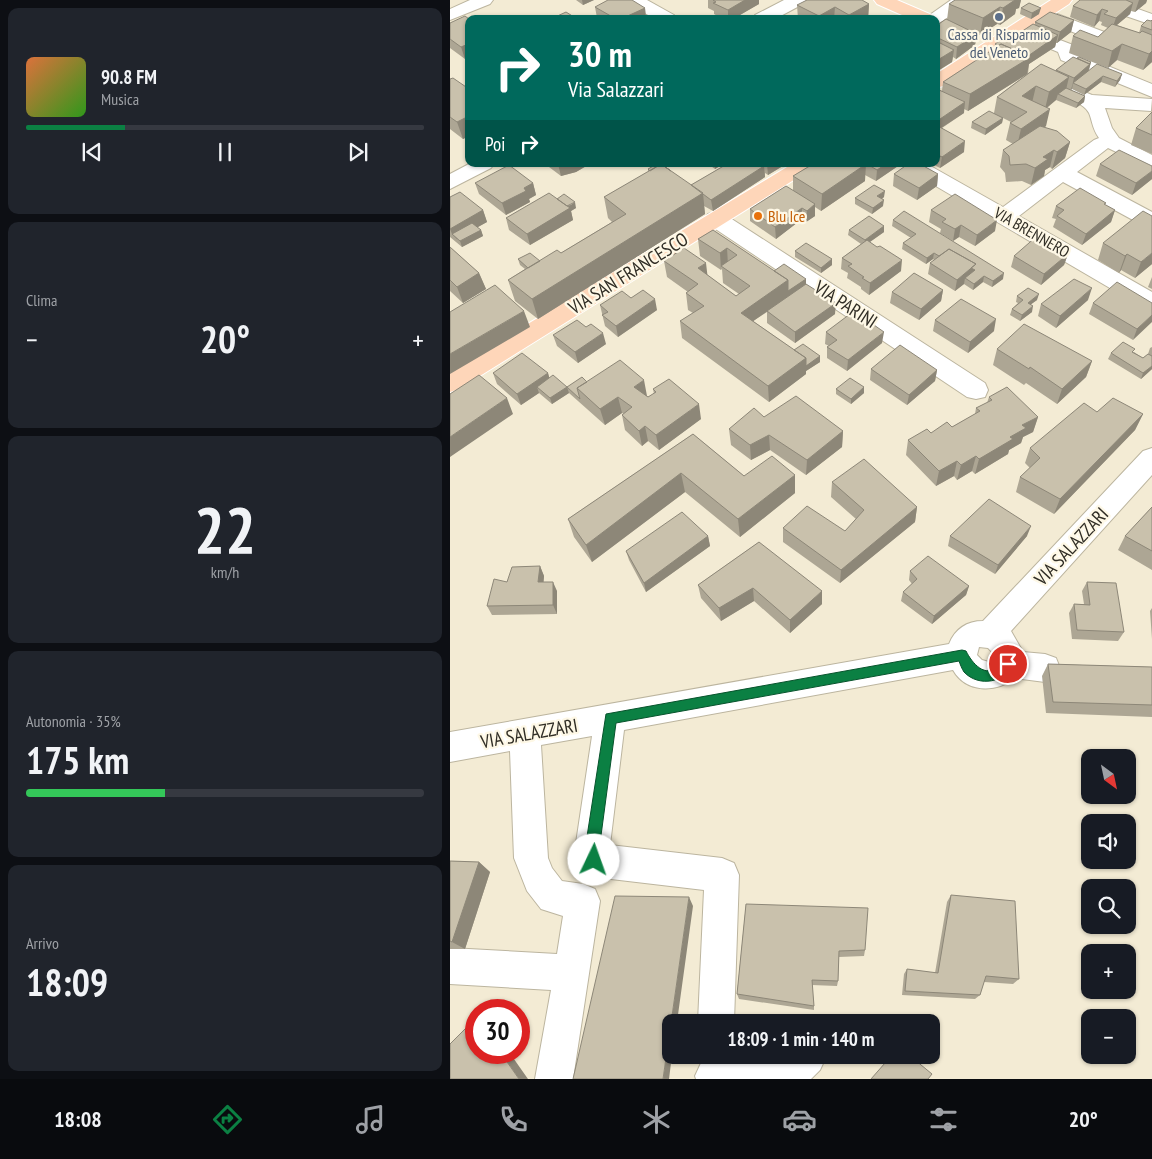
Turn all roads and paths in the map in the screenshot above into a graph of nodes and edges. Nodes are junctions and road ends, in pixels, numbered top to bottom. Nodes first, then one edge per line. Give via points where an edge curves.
1 (484, 0) edge
2 (635, 0) edge
3 (797, 0) edge
4 (883, 0) edge
5 (963, 0) edge
6 (1063, 0) edge
7 (1097, 0) edge
8 (468, 8) junction
9 (1044, 14) junction
10 (450, 15) edge
11 (479, 15) edge
12 (661, 15) edge
13 (769, 15) edge
14 (917, 15) edge
15 (940, 15) edge
16 (1152, 20) edge
17 (1020, 29) junction
18 (953, 31) edge
19 (1152, 49) edge
20 (990, 54) junction
21 (1036, 77) edge
22 (940, 80) edge
23 (1152, 91) edge
24 (1090, 100) junction
25 (1151, 105) edge
26 (1101, 144) dead end
27 (1152, 163) edge
28 (478, 167) edge
29 (801, 167) edge
30 (917, 167) edge
31 (1062, 173) junction
32 (450, 182) edge
33 (1005, 216) junction
34 (716, 218) junction
35 (1152, 221) edge
36 (1152, 302) edge
37 (450, 383) edge
38 (976, 390) dead end
39 (1152, 458) edge
40 (990, 634) junction
41 (962, 655) junction
42 (1008, 664) junction
43 (1045, 668) dead end
44 (610, 718) junction
45 (525, 733) junction
46 (450, 747) edge
47 (594, 860) junction
48 (583, 901) junction
49 (450, 966) edge
50 (571, 973) junction
51 (716, 1014) edge
52 (799, 1064) edge
53 (714, 1070) edge
54 (554, 1079) edge

1 - 8 street
2 - 12 street
3 - 13 street
4 - 14 main road
5 - 15 street
6 - 9 main road
7 - 16 street
8 - 10 street
8 - 11 street
9 - 17 main road
9 - 19 street via 1100,36
17 - 20 main road
17 - 23 street via 1067,49 1066,56
18 - 20 main road
20 - 22 main road
21 - 24 street
24 - 25 street
24 - 27 street via 1112,142
26 - 31 street
28 - 32 street
29 - 34 main road, VIA SAN FRANCESCO
30 - 33 street, VIA BRENNERO
31 - 33 street
31 - 35 street
33 - 36 street, VIA BRENNERO
34 - 37 main road, VIA SAN FRANCESCO
34 - 38 street, VIA PARINI
39 - 40 street, VIA SALAZZARI
40 - 41 street via 978,634 967,639
40 - 42 street via 1002,641 1009,654
41 - 42 street via 968,668 978,675 1001,672
41 - 44 street, VIA SALAZZARI
42 - 43 street
44 - 45 street, VIA SALAZZARI
44 - 47 street via 593,843
45 - 46 street, VIA SALAZZARI
45 - 48 street via 531,858 538,879 553,898
47 - 48 street
47 - 51 street via 722,875
48 - 50 street
49 - 50 street
50 - 54 street
52 - 53 street via 788,1074

